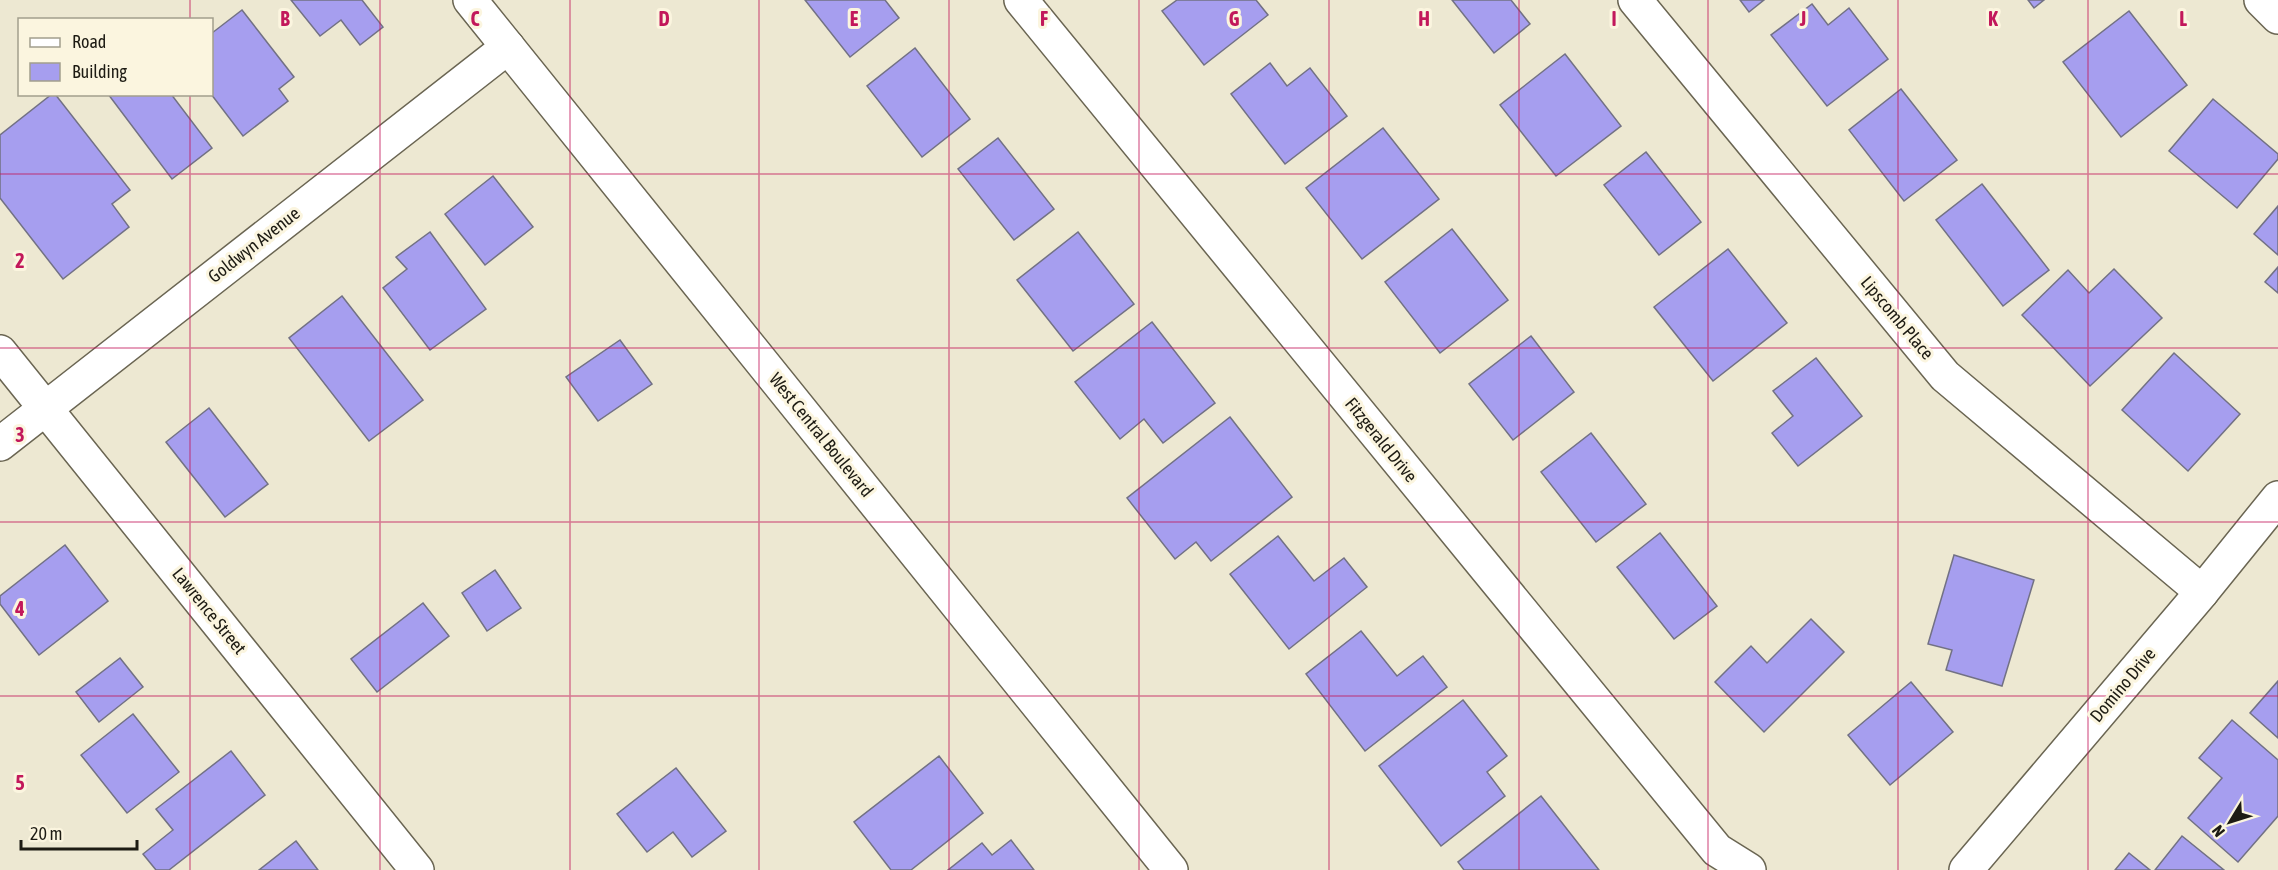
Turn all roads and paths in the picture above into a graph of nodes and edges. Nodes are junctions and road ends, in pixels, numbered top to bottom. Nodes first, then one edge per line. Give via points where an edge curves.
1 (470, 0) edge
2 (1021, 0) edge
3 (1635, 0) edge
4 (2261, 0) edge
5 (2278, 17) edge
6 (508, 47) junction
7 (0, 352) edge
8 (46, 408) junction
9 (0, 444) edge
10 (2278, 498) edge
11 (2202, 592) junction
12 (417, 870) edge
13 (1171, 870) edge
14 (1749, 870) edge
15 (1966, 870) edge

1 - 6 street, West Central Boulevard
2 - 14 street, Fitzgerald Drive via 1717,850
3 - 11 street, Lipscomb Place via 1945,376
4 - 5 street
6 - 8 street, Goldwyn Avenue
6 - 13 street, West Central Boulevard
7 - 8 street, Lawrence Street
8 - 9 street, Goldwyn Avenue
8 - 12 street, Lawrence Street
10 - 11 street, Domino Drive
11 - 15 street, Domino Drive

